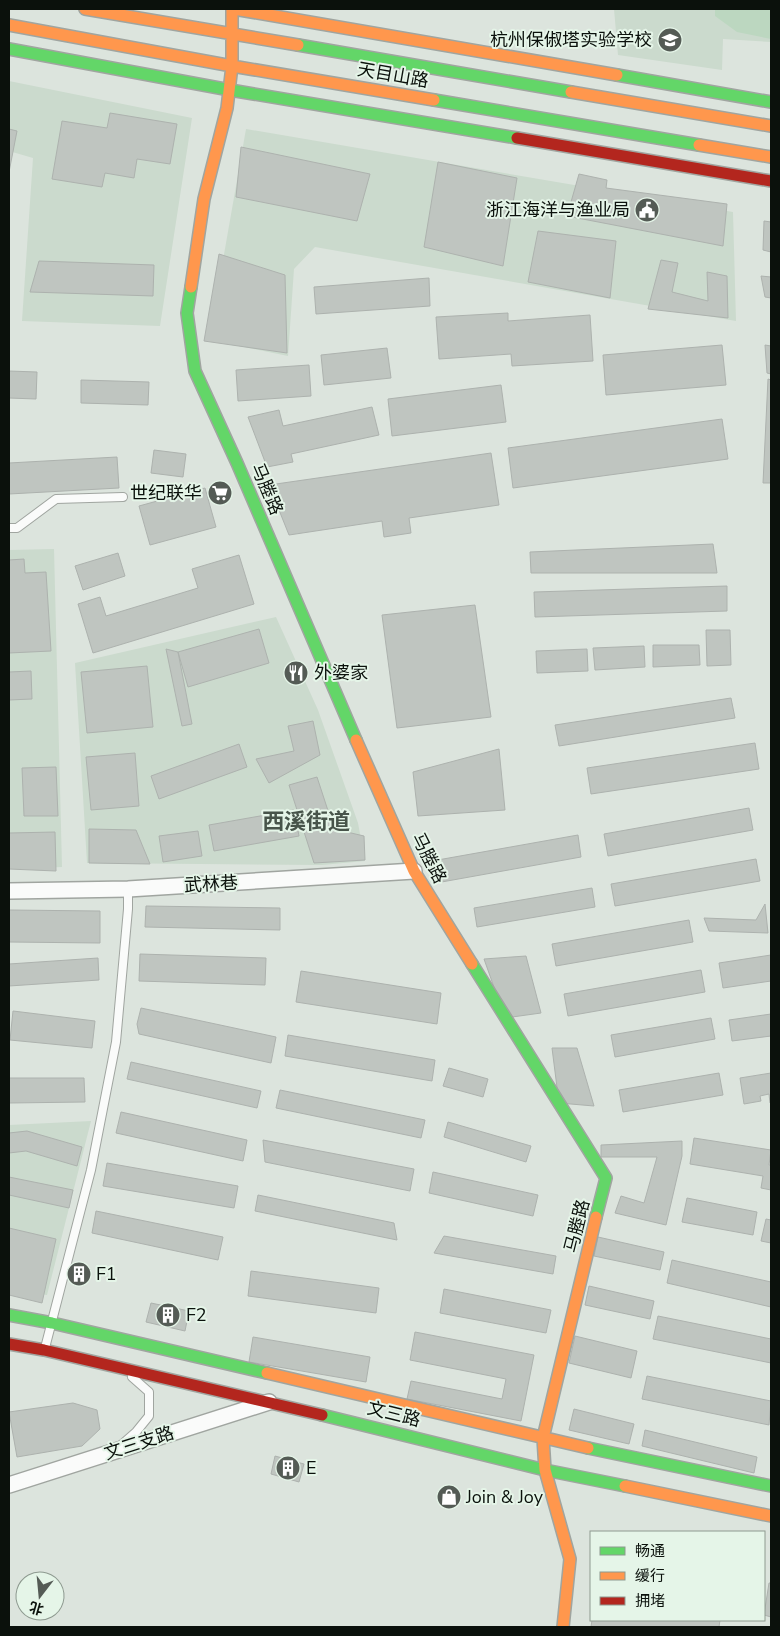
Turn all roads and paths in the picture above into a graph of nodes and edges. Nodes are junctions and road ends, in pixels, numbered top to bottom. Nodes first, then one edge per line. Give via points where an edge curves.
1 (85, 9) edge
2 (233, 9) edge
3 (9, 25) edge
4 (233, 34) junction
5 (9, 49) edge
6 (232, 66) junction
7 (230, 90) junction
8 (771, 102) edge
9 (771, 126) edge
10 (771, 157) edge
11 (771, 181) edge
12 (123, 497) dead end
13 (9, 528) edge
14 (414, 872) junction
15 (128, 889) junction
16 (9, 891) edge
17 (9, 1315) edge
18 (52, 1323) junction
19 (9, 1344) edge
20 (44, 1350) junction
21 (123, 1370) junction
22 (270, 1402) junction
23 (543, 1438) junction
24 (112, 1452) junction
25 (545, 1470) junction
26 (9, 1485) edge
27 (771, 1486) edge
28 (771, 1516) edge
29 (563, 1627) edge

1 - 4 main road, 天目山路
2 - 4 main road, 马塍路
2 - 8 main road
3 - 6 main road, 天目山路
4 - 6 main road, 马塍路
4 - 9 main road, 天目山路
5 - 7 main road
6 - 7 main road, 马塍路
6 - 10 main road, 天目山路
7 - 11 main road
7 - 14 main road, 马塍路 via 204,200 187,313 195,371
12 - 13 lane via 56,499 17,528
14 - 15 street, 武林巷
14 - 23 main road, 马塍路 via 606,1178
15 - 16 street, 武林巷
15 - 18 lane via 116,1042 92,1170
17 - 18 main road, 文三路
18 - 20 lane
18 - 23 main road, 文三路
19 - 20 main road, 文三路
20 - 21 main road, 文三路
21 - 22 main road, 文三路
21 - 24 lane via 149,1392 149,1416
22 - 24 street, 文三支路
22 - 25 main road, 文三路
23 - 25 main road, 马塍路
23 - 27 main road, 文三路
24 - 26 street, 文三支路
25 - 28 main road, 文三路
25 - 29 main road, 马塍路 via 570,1559

